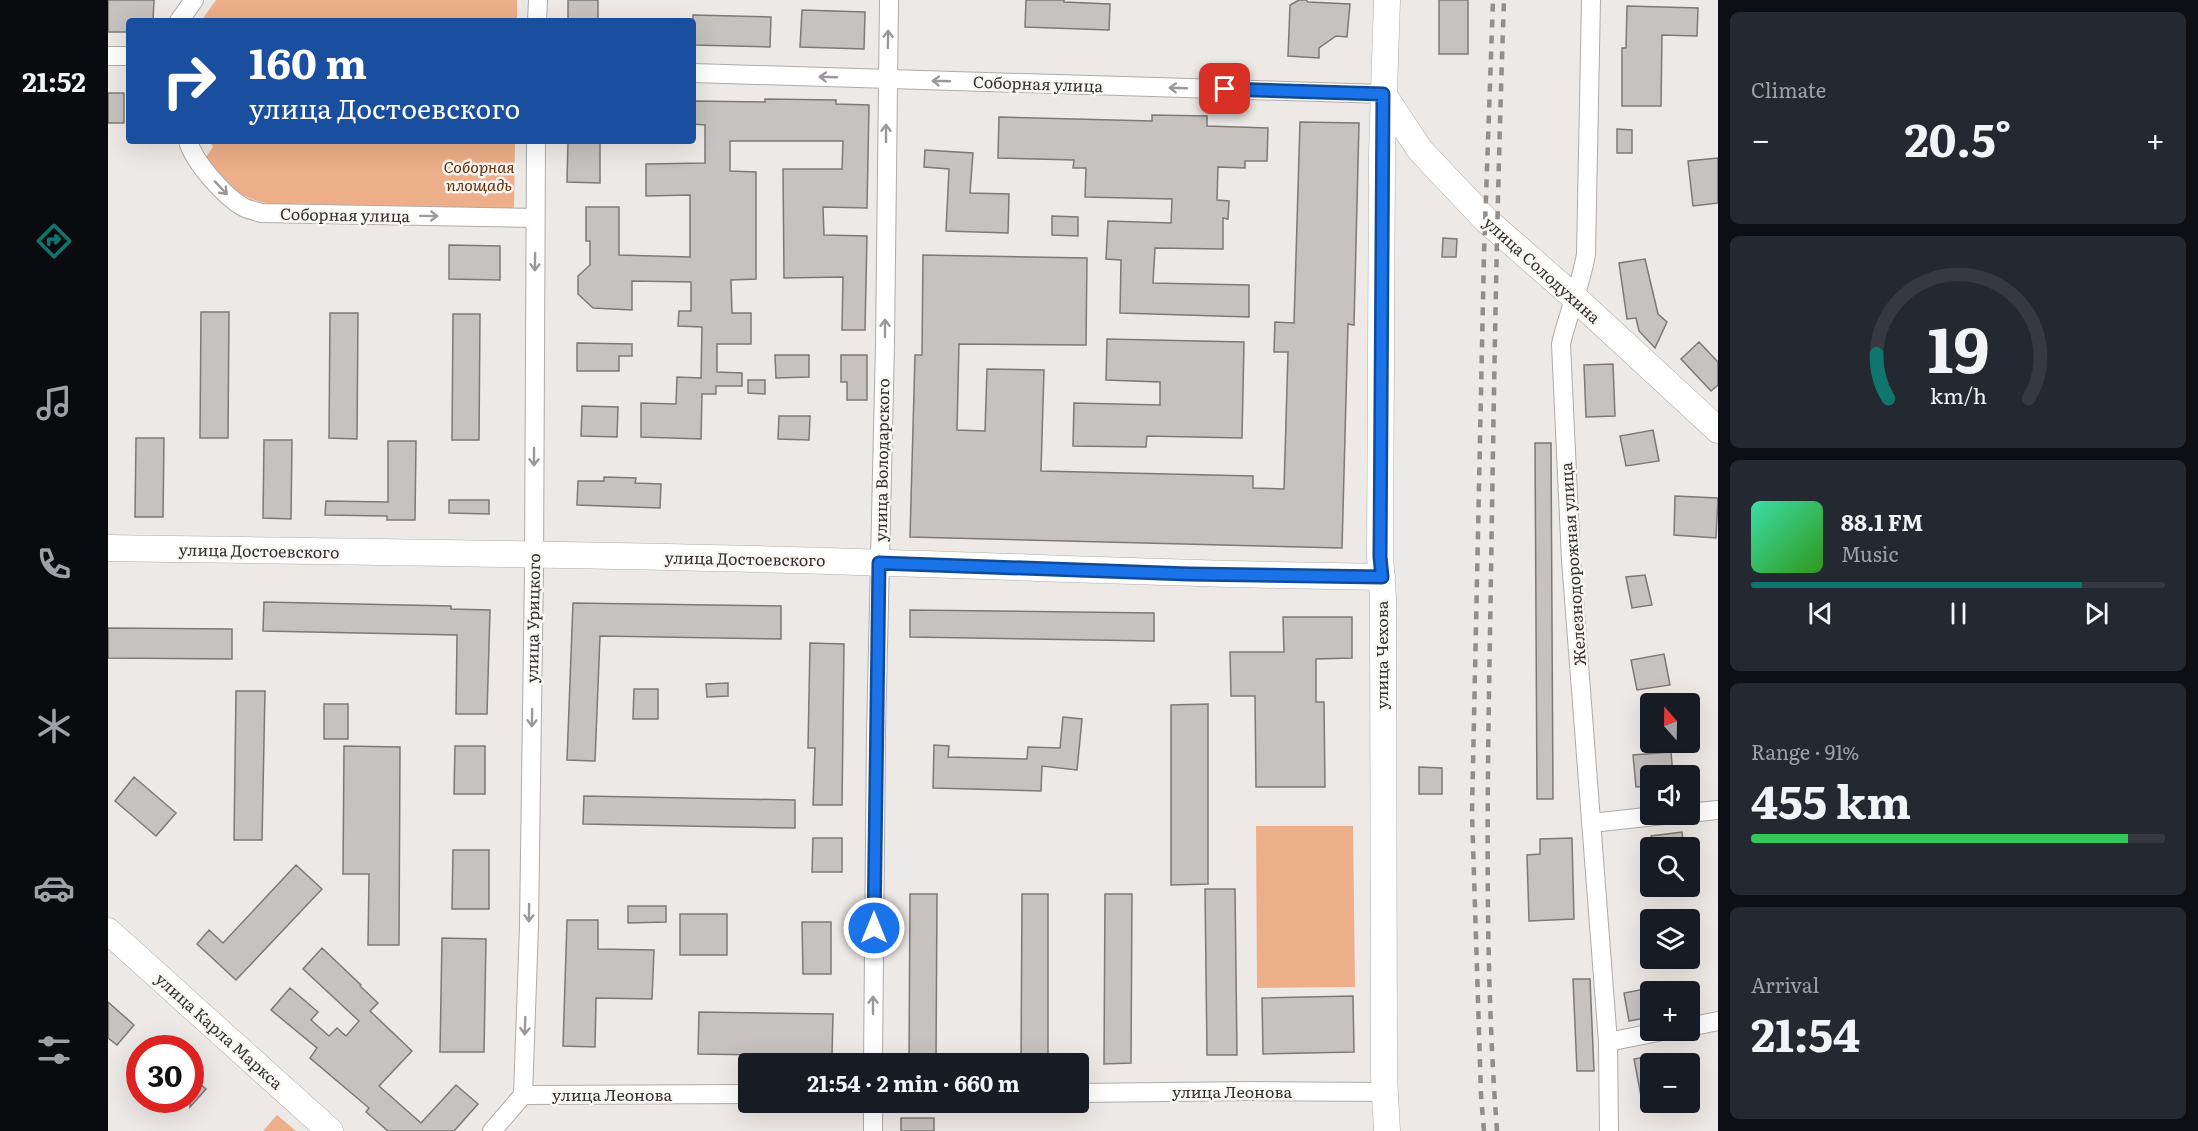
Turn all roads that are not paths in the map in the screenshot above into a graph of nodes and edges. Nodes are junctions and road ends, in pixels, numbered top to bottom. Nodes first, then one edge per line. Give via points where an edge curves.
1 (194, 0) edge
2 (538, 0) edge
3 (889, 0) edge
4 (1387, 0) edge
5 (1591, 0) edge
6 (181, 18) edge
7 (537, 18) edge
8 (108, 56) edge
9 (126, 56) edge
10 (696, 73) edge
11 (886, 79) junction
12 (1383, 94) junction
13 (190, 144) edge
14 (536, 144) edge
15 (1420, 150) junction
16 (1382, 153) junction
17 (535, 218) junction
18 (1575, 298) junction
19 (1718, 430) edge
20 (108, 548) edge
21 (534, 555) junction
22 (879, 563) junction
23 (1382, 577) junction
24 (1718, 810) edge
25 (1700, 812) edge
26 (1640, 818) edge
27 (1592, 823) junction
28 (108, 931) edge
29 (1718, 1021) edge
30 (1700, 1025) edge
31 (1640, 1036) edge
32 (1608, 1042) junction
33 (873, 1053) edge
34 (1385, 1092) junction
35 (1089, 1093) edge
36 (738, 1094) edge
37 (523, 1095) junction
38 (873, 1113) edge
39 (330, 1131) edge
40 (492, 1131) edge
41 (873, 1131) edge
42 (1387, 1131) edge
43 (1609, 1131) edge

1 - 6 street
2 - 7 street
11 -> 3 street, улица Володарского
4 - 12 street, улица Чехова
5 - 18 street, Железнодорожная улица via 1586,254
8 - 9 street
11 -> 10 street, Соборная улица
12 -> 11 street, Соборная улица
22 -> 11 street, улица Володарского
12 - 15 street, улица Солодухина
12 - 16 street, улица Чехова
13 -> 17 street, Соборная улица via 225,194 243,207 261,213
14 - 17 street, улица Урицкого
15 - 16 street via 1399,143
15 - 18 street, улица Солодухина via 1486,220
16 - 23 street, улица Чехова
17 -> 21 street, улица Урицкого
18 - 19 street, улица Солодухина
18 - 27 street, Железнодорожная улица via 1561,344 1571,560
20 - 21 street, улица Достоевского
21 - 22 street, улица Достоевского
21 -> 37 street, улица Урицкого
22 - 23 street, улица Достоевского
33 -> 22 street, улица Володарского
23 - 34 street, улица Чехова
24 - 25 street
26 - 27 street
27 - 32 street, Железнодорожная улица
28 - 39 street, улица Карла Маркса
29 - 30 street
31 - 32 street
32 - 43 street, Железнодорожная улица
34 - 35 street, улица Леонова
34 - 42 street, улица Чехова
36 - 37 street, улица Леонова
37 - 40 street
38 - 41 street

